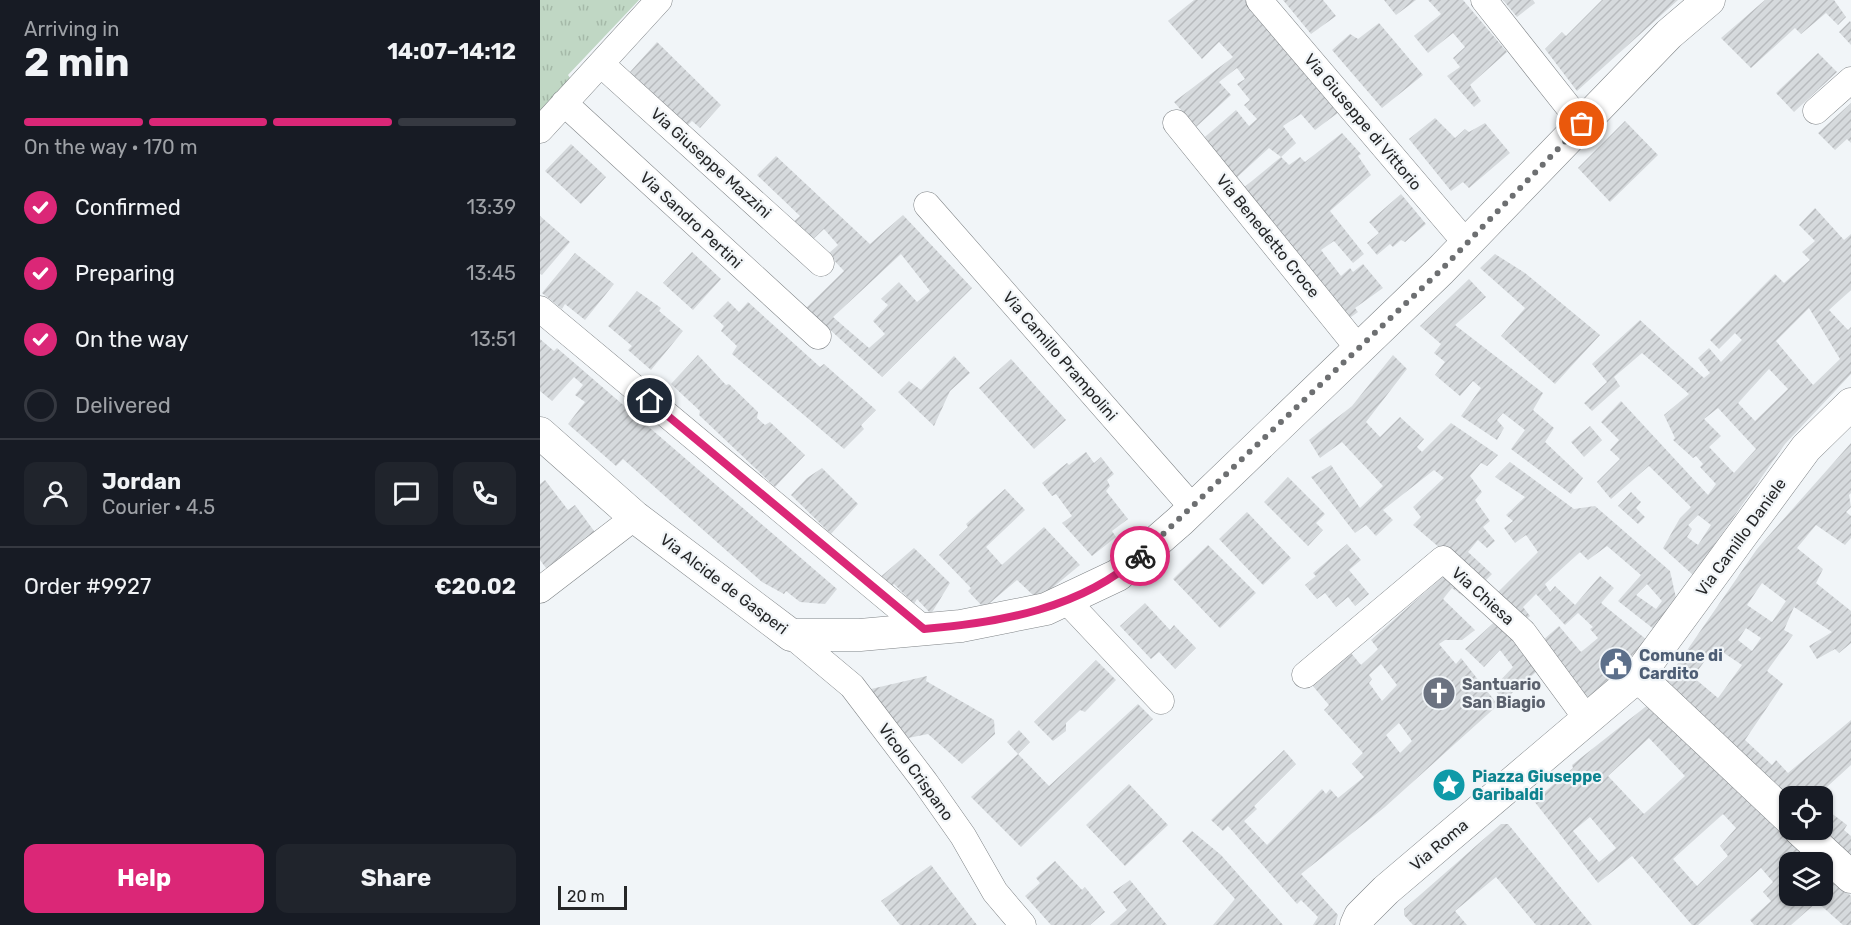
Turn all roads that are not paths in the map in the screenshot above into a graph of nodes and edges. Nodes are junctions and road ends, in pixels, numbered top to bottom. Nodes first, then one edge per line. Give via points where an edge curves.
1 (659, 0) edge
2 (1259, 0) edge
3 (1484, 0) edge
4 (1709, 0) edge
5 (601, 64) junction
6 (1851, 80) edge
7 (564, 103) junction
8 (1816, 111) dead end
9 (1176, 123) dead end
10 (1582, 124) junction
11 (540, 130) edge
12 (927, 205) dead end
13 (1467, 244) junction
14 (821, 263) dead end
15 (540, 309) edge
16 (818, 336) dead end
17 (1359, 349) junction
18 (1851, 404) edge
19 (540, 433) edge
20 (1193, 508) junction
21 (635, 517) junction
22 (540, 590) edge
23 (1066, 600) junction
24 (924, 629) junction
25 (791, 635) junction
26 (1305, 675) dead end
27 (1638, 676) junction
28 (1161, 700) dead end
29 (1587, 719) junction
30 (1779, 809) edge
31 (1811, 840) edge
32 (1851, 877) edge
33 (1023, 925) edge
34 (1356, 925) edge

1 - 5 street
2 - 13 street, Via Giuseppe di Vittorio
3 - 10 street
4 - 10 street, Via Alcide de Gasperi via 1669,34
5 - 7 street
5 - 14 street, Via Giuseppe Mazzini
6 - 8 street
7 - 11 street
7 - 16 street, Via Sandro Pertini
9 - 17 street, Via Benedetto Croce
10 - 13 street, Via Alcide de Gasperi
12 - 20 street, Via Camillo Prampolini
13 - 17 street, Via Alcide de Gasperi
15 - 24 street
17 - 20 street, Via Alcide de Gasperi
18 - 27 street, Via Camillo Daniele via 1806,448
19 - 21 street, Via Alcide de Gasperi
20 - 23 street, Via Alcide de Gasperi via 1118,575
21 - 22 street
21 - 25 street, Via Alcide de Gasperi
23 - 24 street, Via Alcide de Gasperi via 1046,609 961,626
23 - 28 street
24 - 25 street, Via Alcide de Gasperi via 860,635
25 - 33 street, Vicolo Crispano via 852,686 963,836 995,892
26 - 29 street, Via Chiesa via 1443,559 1523,632
27 - 29 street, Via Roma
27 - 30 street
29 - 34 street, Via Roma via 1386,890
31 - 32 street

